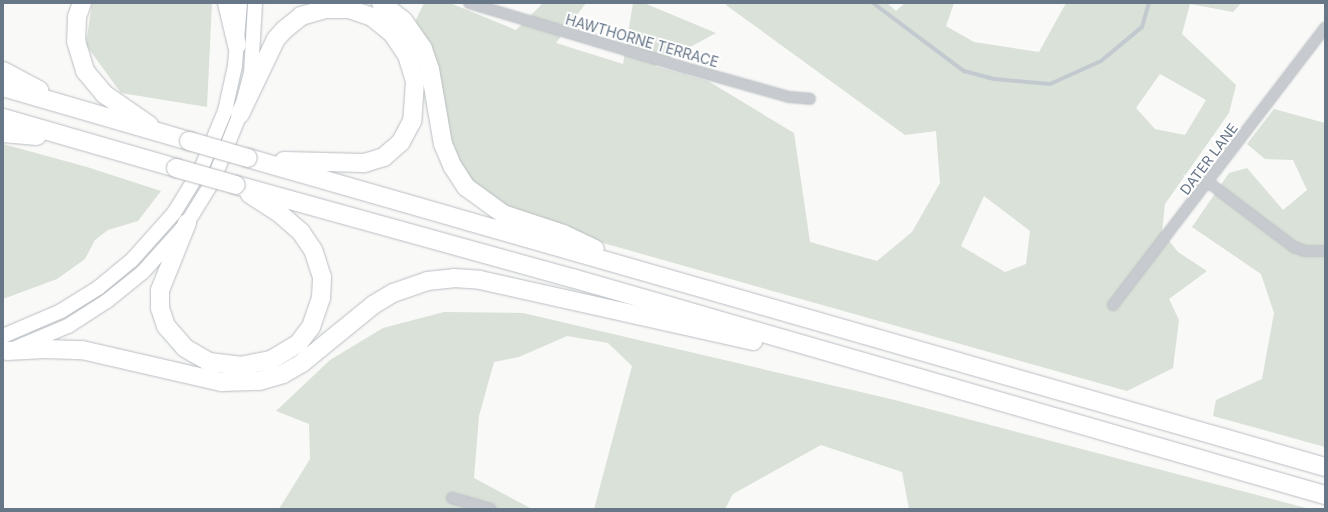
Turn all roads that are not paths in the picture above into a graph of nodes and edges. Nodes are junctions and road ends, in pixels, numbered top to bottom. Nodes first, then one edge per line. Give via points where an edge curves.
1 (82, 3) edge
2 (227, 3) edge
3 (240, 3) edge
4 (255, 3) edge
5 (380, 3) edge
6 (469, 3) edge
7 (1325, 28) edge
8 (237, 45) junction
9 (3, 71) edge
10 (3, 87) edge
11 (810, 99) dead end
12 (70, 107) junction
13 (240, 114) junction
14 (3, 118) edge
15 (3, 133) edge
16 (161, 133) junction
17 (89, 142) junction
18 (248, 158) junction
19 (1208, 182) junction
20 (236, 185) junction
21 (187, 223) junction
22 (1325, 251) edge
23 (645, 272) junction
24 (1113, 305) dead end
25 (4, 347) edge
26 (866, 363) junction
27 (1325, 467) edge
28 (1325, 495) edge
29 (452, 498) dead end
30 (490, 509) edge

1 - 16 highway via 77,16 76,41 81,62 89,79 104,94
2 - 8 highway
3 - 8 main road
4 - 13 main road via 251,73
5 - 23 highway via 403,20 423,49 430,69 443,144 453,168 466,187 483,202 503,214 563,234
6 - 11 street, HAWTHORNE TERRACE via 789,97
7 - 19 street, DATER LANE
8 - 25 main road via 231,90 213,144 193,184 162,228 132,260 98,288
9 - 12 highway
10 - 12 highway
12 - 16 highway
13 - 18 highway via 276,39 292,22 312,12 349,9 372,17 392,32 412,70 416,95 412,121 401,142 384,157 352,165
13 - 21 main road via 213,181
14 - 17 highway
15 - 17 highway
16 - 18 highway, bridge
17 - 20 highway, bridge
18 - 23 highway
19 - 22 street via 1294,247 1305,251
19 - 24 street, DATER LANE
20 - 21 highway via 295,226 308,240 316,256 322,277 321,298 311,327 298,344 271,360 240,366 209,362 192,354 179,343 162,318 160,290
20 - 26 highway
21 - 25 main road via 143,272 107,301 68,326
23 - 27 highway
25 - 26 highway via 82,350 222,382 259,381 283,374 302,363 373,305 393,293 427,281 454,278 480,280 687,329
26 - 28 highway
29 - 30 street

